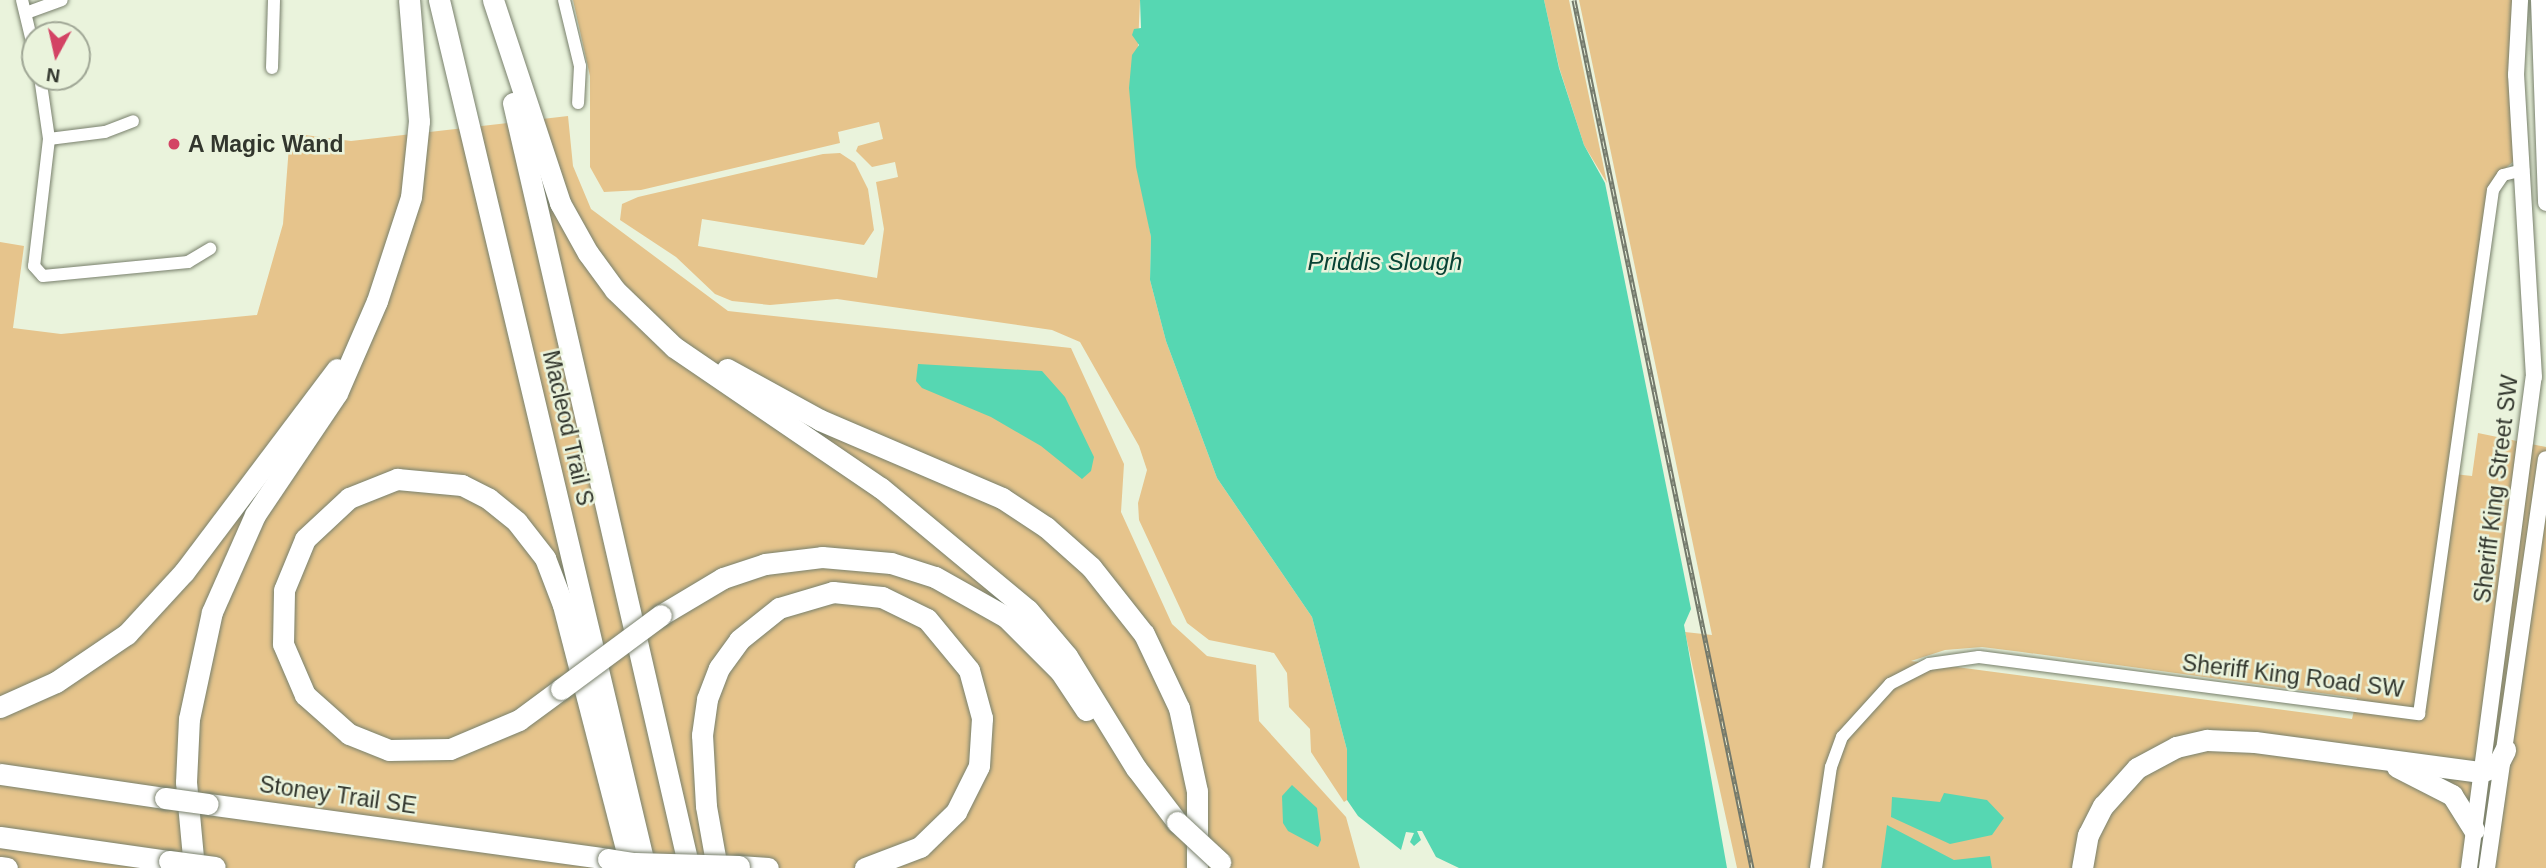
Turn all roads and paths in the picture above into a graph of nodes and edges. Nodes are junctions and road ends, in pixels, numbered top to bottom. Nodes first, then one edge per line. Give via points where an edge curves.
1 (62, 0) edge
2 (274, 0) edge
3 (410, 0) edge
4 (439, 0) edge
5 (491, 0) edge
6 (564, 0) edge
7 (2520, 0) edge
8 (2539, 0) edge
9 (24, 6) edge
10 (272, 68) dead end
11 (42, 91) edge
12 (578, 103) dead end
13 (133, 121) dead end
14 (49, 139) junction
15 (2545, 156) edge
16 (2523, 170) junction
17 (2545, 176) edge
18 (2546, 202) edge
19 (210, 249) dead end
20 (600, 271) junction
21 (377, 301) junction
22 (2546, 459) edge
23 (2447, 511) junction
24 (2462, 514) dead end
25 (0, 706) edge
26 (2505, 750) junction
27 (2359, 754) junction
28 (2481, 772) junction
29 (0, 774) edge
30 (1173, 817) junction
31 (2474, 830) junction
32 (0, 837) edge
33 (1224, 865) edge
34 (0, 866) edge
35 (637, 866) edge
36 (215, 867) edge
37 (7, 868) edge
38 (194, 868) edge
39 (221, 868) edge
40 (670, 868) edge
41 (689, 868) edge
42 (717, 868) edge
43 (768, 868) edge
44 (865, 868) edge
45 (1197, 868) edge
46 (1816, 868) edge
47 (2082, 868) edge
48 (2469, 868) edge
49 (2487, 868) edge

1 - 9 street
2 - 10 street
3 - 21 highway via 419,121 416,159 411,197
4 - 35 highway, Macleod Trail S
5 - 20 highway via 553,185
5 - 41 highway, Macleod Trail S
6 - 12 street via 580,66
7 - 16 main road, Sheriff King Street SW via 2516,75
8 - 15 main road
11 - 14 street
13 - 14 street via 106,132
14 - 19 street via 34,266 43,276 188,262
15 - 16 main road
15 - 17 main road
16 - 17 main road
16 - 23 street, Sheriff King Road SW via 2503,175 2493,190
16 - 28 main road, Sheriff King Street SW via 2534,377
17 - 18 main road
20 - 30 highway via 664,339 881,488 1028,610 1067,656
20 - 45 highway via 670,331 720,365 820,420 995,494 1046,527 1091,567 1144,634 1179,708 1197,791
21 - 25 highway via 333,375 157,603 93,660
21 - 38 highway via 337,393 255,516 212,612 189,719 186,782
22 - 26 main road, Sheriff King Street SW
23 - 24 street
23 - 46 street, Sheriff King Road SW via 2419,714 1979,657 1929,664 1890,684 1842,737 1831,767
26 - 28 highway via 2497,766
26 - 49 main road, Sheriff King Street SW
27 - 28 highway
27 - 31 highway via 2409,772 2452,795
27 - 47 highway via 2222,741 2176,747 2137,768 2103,806 2088,835
28 - 31 main road, Sheriff King Street SW
29 - 35 highway, Stoney Trail SE, bridge
30 - 33 highway, bridge
30 - 35 highway, bridge via 1129,772 1060,671 1006,617 935,577 854,557 784,561 723,578 661,615 561,689 519,720 450,749 389,750 349,734 305,695 284,644 284,590 305,539 349,498 397,479 461,485 489,499 517,522 545,558 563,605
31 - 48 main road, Sheriff King Street SW
32 - 36 highway, bridge
34 - 37 highway
35 - 40 highway, Stoney Trail SE, bridge
35 - 43 highway, bridge
36 - 39 highway
42 - 44 highway via 706,806 702,735 719,668 739,640 779,608 833,592 882,597 928,619 969,670 982,718 979,766 956,812 920,847

